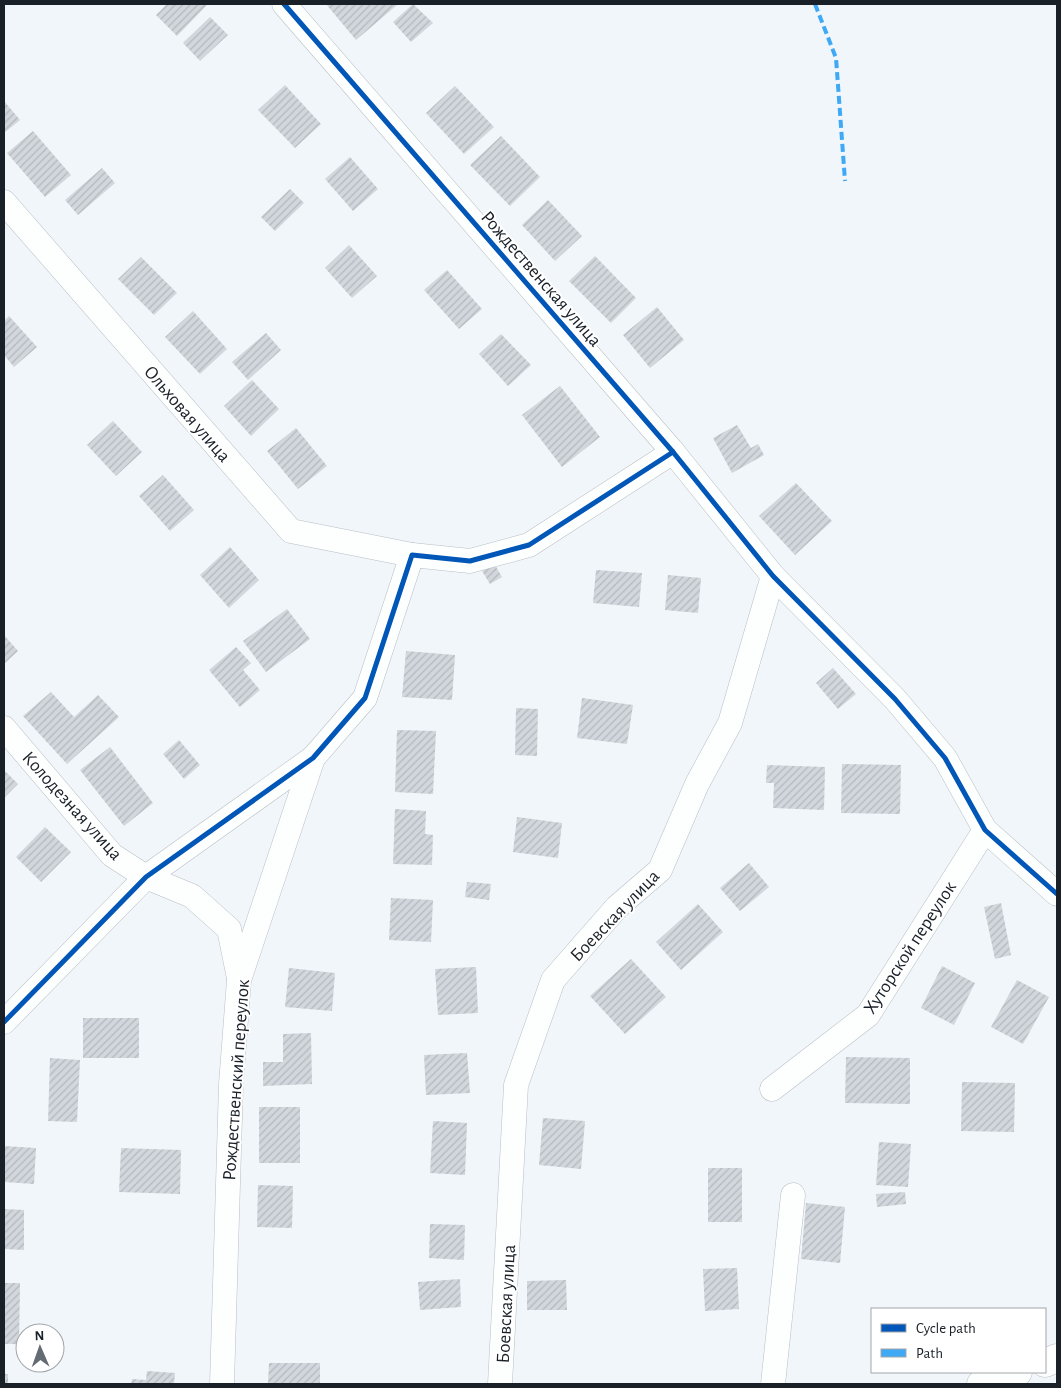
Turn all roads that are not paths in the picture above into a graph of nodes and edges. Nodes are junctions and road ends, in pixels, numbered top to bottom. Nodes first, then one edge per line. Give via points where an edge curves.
1 (284, 4) edge
2 (4, 202) edge
3 (674, 452) junction
4 (412, 555) junction
5 (773, 576) junction
6 (4, 728) edge
7 (313, 758) junction
8 (985, 830) junction
9 (146, 877) junction
10 (1057, 894) edge
11 (239, 980) junction
12 (4, 1022) edge
13 (772, 1089) dead end
14 (793, 1195) dead end
15 (1015, 1373) edge
16 (222, 1384) edge
17 (500, 1384) edge
18 (773, 1384) edge
19 (981, 1384) edge

1 - 3 street, Рождественская улица
2 - 4 street, Ольховая улица via 291,532
3 - 4 street, Ольховая улица via 529,545 470,561
3 - 5 street, Рождественская улица
4 - 7 street via 365,698
5 - 8 street, Рождественская улица via 895,699 945,758
5 - 17 street, Боевская улица via 730,723 697,784 660,870 617,907 553,980 516,1084
6 - 9 street, Колодезная улица via 112,855
7 - 9 street
7 - 11 street, Рождественский переулок
8 - 10 street, Рождественская улица
8 - 13 street, Хуторской переулок via 868,1015
9 - 11 street, Колодезная улица via 192,896 229,929
9 - 12 street
11 - 16 street, Рождественский переулок via 231,1084
14 - 18 street
15 - 19 street

